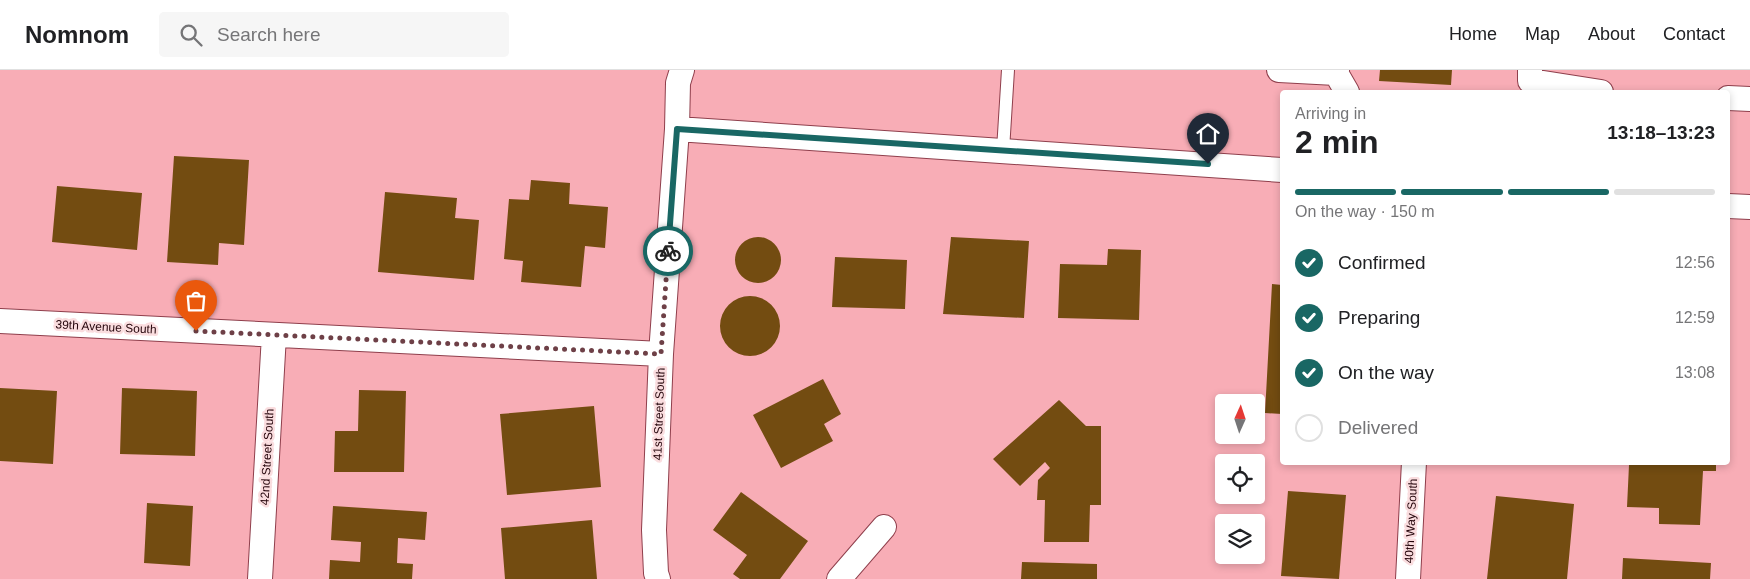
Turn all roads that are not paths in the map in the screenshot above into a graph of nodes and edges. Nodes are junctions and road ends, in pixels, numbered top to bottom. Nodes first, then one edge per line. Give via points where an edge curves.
1 (682, 70) edge
2 (1008, 70) edge
3 (1278, 70) edge
4 (1530, 75) edge
5 (1340, 78) edge
6 (1593, 90) edge
7 (1730, 98) edge
8 (1750, 99) edge
9 (677, 129) junction
10 (1003, 150) junction
11 (1280, 170) edge
12 (1730, 206) edge
13 (1750, 207) edge
14 (0, 321) edge
15 (274, 335) junction
16 (661, 354) junction
17 (1414, 465) edge
18 (884, 527) dead end
19 (260, 579) edge
20 (658, 579) edge
21 (839, 579) edge
22 (1408, 579) edge

1 - 9 street, 41st Street South via 678,83
2 - 10 lane
3 - 5 street
4 - 6 street
7 - 8 street
9 - 10 street
9 - 16 street, 41st Street South
10 - 11 street
12 - 13 street
14 - 15 street, 39th Avenue South
15 - 16 street, 39th Avenue South
15 - 19 street, 42nd Street South
16 - 20 street, 41st Street South via 654,530
17 - 22 street, 40th Way South
18 - 21 street

